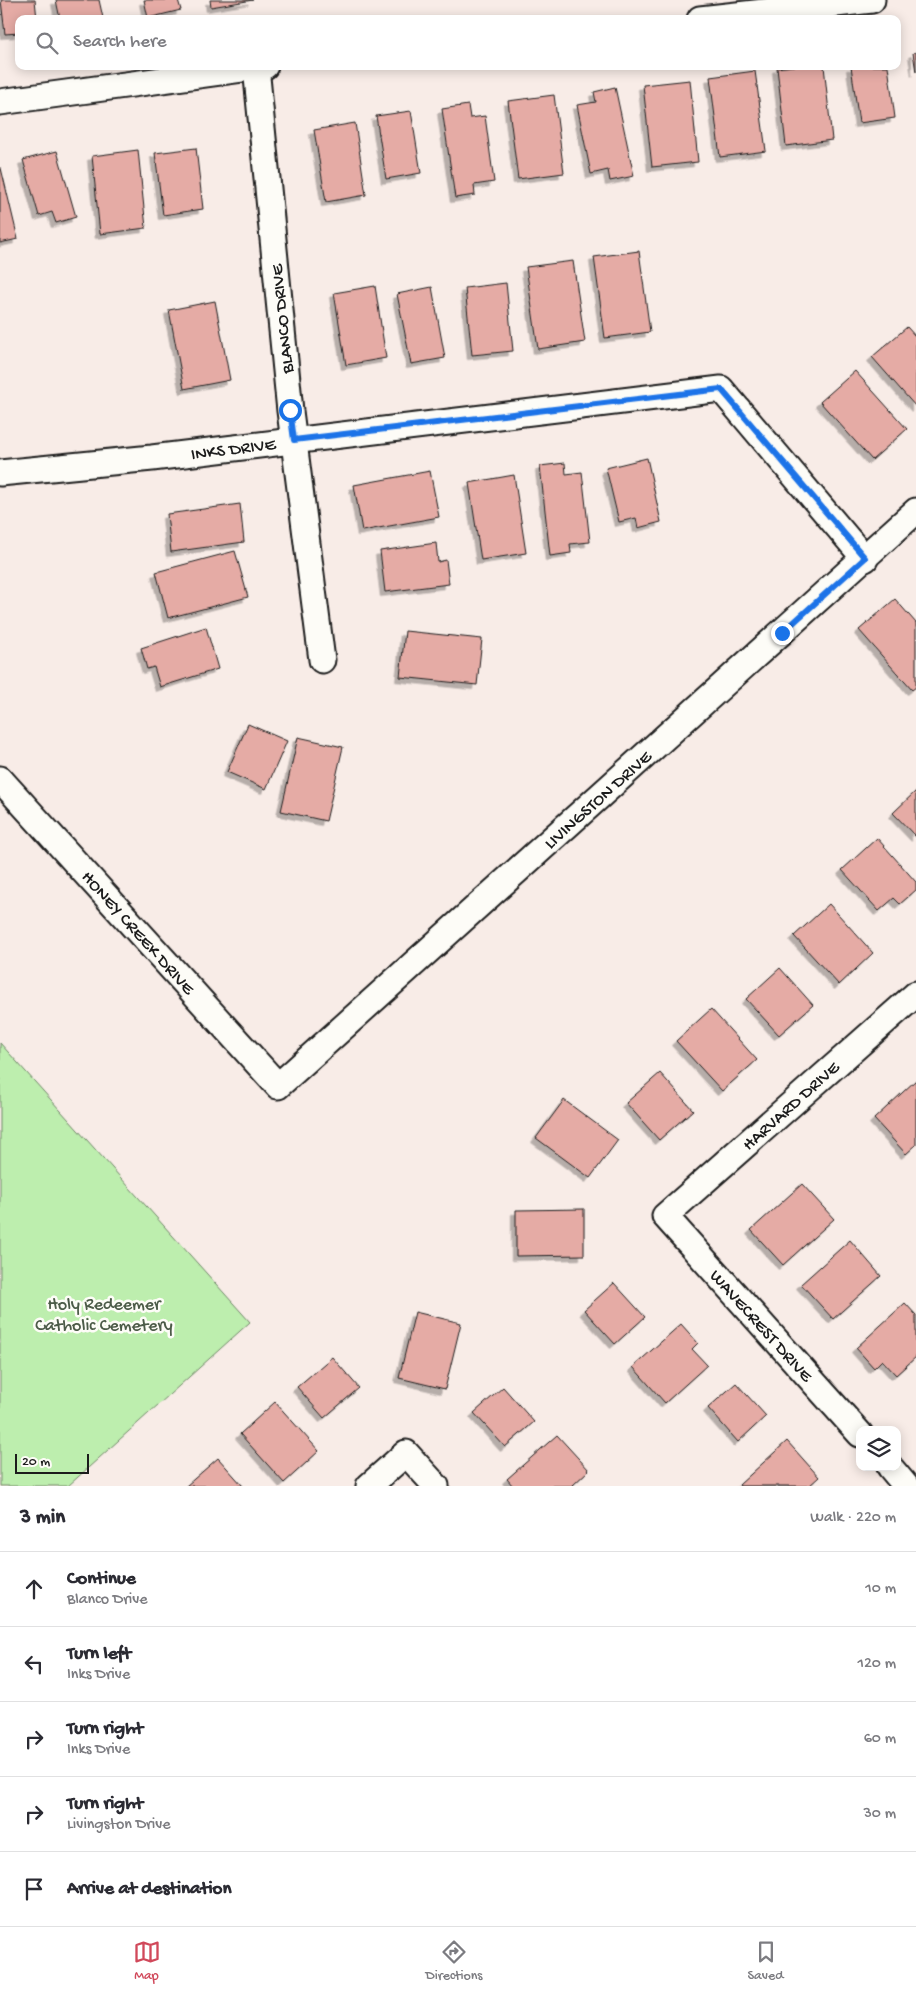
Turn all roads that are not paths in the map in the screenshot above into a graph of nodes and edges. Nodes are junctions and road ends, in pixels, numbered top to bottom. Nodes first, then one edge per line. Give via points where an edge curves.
1 (872, 0) edge
2 (736, 15) edge
3 (239, 70) edge
4 (261, 70) edge
5 (0, 102) edge
6 (294, 440) junction
7 (0, 473) edge
8 (916, 511) edge
9 (865, 558) junction
10 (322, 660) dead end
11 (0, 779) edge
12 (916, 994) edge
13 (278, 1086) joint
14 (665, 1216) joint
15 (856, 1430) edge
16 (893, 1471) edge
17 (369, 1486) edge
18 (436, 1486) edge
19 (906, 1486) edge

1 - 2 street
3 - 5 street
4 - 6 street, BLANCO DRIVE
6 - 7 street, INKS DRIVE
6 - 9 street, INKS DRIVE via 721,389
6 - 10 street, BLANCO DRIVE
8 - 9 street, LIVINGSTON DRIVE
9 - 13 street, LIVINGSTON DRIVE
11 - 13 street, HONEY CREEK DRIVE
12 - 14 street, HARVARD DRIVE
14 - 15 street, WAVECREST DRIVE
16 - 19 street
17 - 18 street via 406,1453

